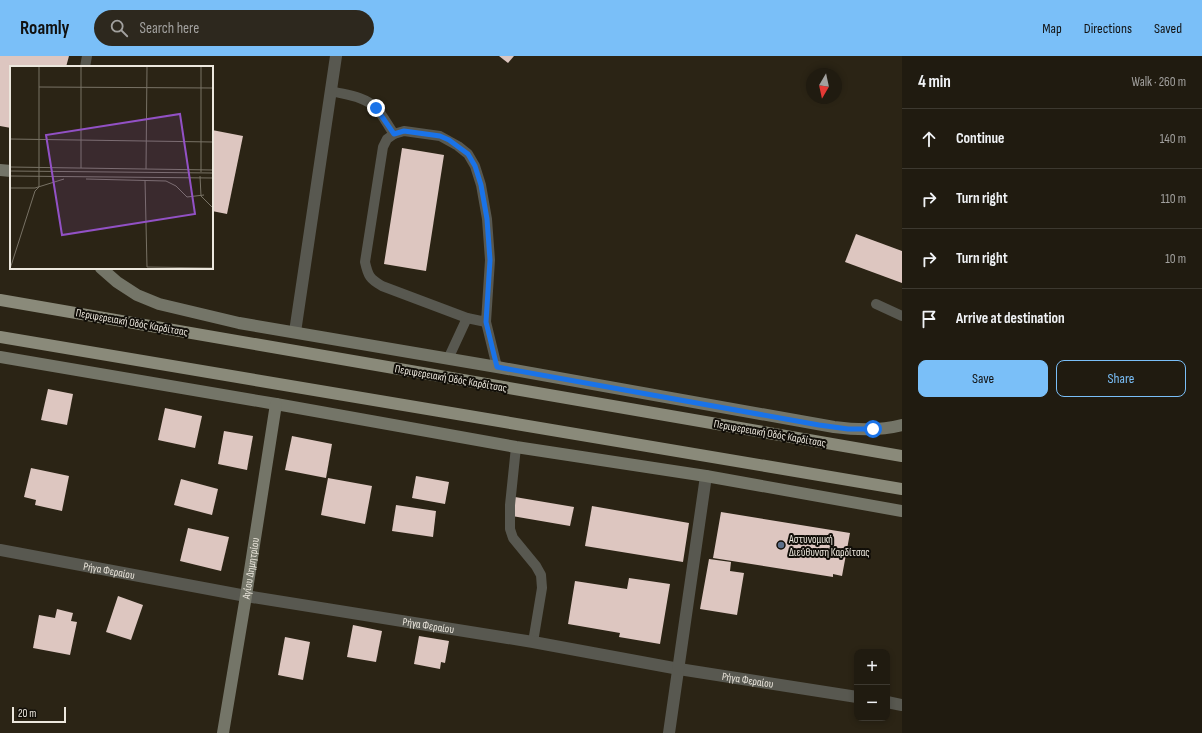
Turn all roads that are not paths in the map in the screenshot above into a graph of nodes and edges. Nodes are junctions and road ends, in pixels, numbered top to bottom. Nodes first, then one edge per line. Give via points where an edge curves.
1 (87, 56) edge
2 (336, 56) edge
3 (85, 66) edge
4 (331, 91) junction
5 (394, 134) junction
6 (0, 170) edge
7 (10, 171) edge
8 (102, 269) edge
9 (0, 300) edge
10 (876, 304) dead end
11 (902, 316) edge
12 (467, 318) junction
13 (486, 322) junction
14 (295, 332) junction
15 (0, 337) edge
16 (0, 357) edge
17 (448, 359) junction
18 (497, 367) junction
19 (276, 404) junction
20 (902, 425) edge
21 (516, 447) junction
22 (902, 456) edge
23 (706, 476) junction
24 (902, 489) edge
25 (902, 511) edge
26 (0, 550) edge
27 (246, 596) junction
28 (534, 642) junction
29 (679, 668) junction
30 (854, 697) edge
31 (890, 703) edge
32 (902, 705) edge
33 (223, 733) edge
34 (669, 733) edge

1 - 3 lane
2 - 4 street
4 - 5 lane via 368,102 376,108
4 - 14 street
5 - 12 lane via 387,139 383,147 366,262 367,271 373,281 382,286
5 - 13 lane via 404,131 440,136 468,154 475,166 487,219 490,260
6 - 7 street
8 - 14 street via 137,295 159,304 239,323
9 - 22 main road, Περιφερειακή Οδός Καρδίτσας
10 - 11 lane
12 - 13 lane
12 - 17 lane
13 - 18 lane
14 - 17 street
15 - 24 main road
16 - 19 street
17 - 18 street
18 - 20 street via 834,427 861,430
19 - 21 street
19 - 27 street, Αγίου Δημητρίου
21 - 23 street
21 - 28 lane via 510,529 513,538 541,575 542,588
23 - 25 street
23 - 29 street
26 - 27 street, Ρήγα Φεραίου
27 - 28 street, Ρήγα Φεραίου
27 - 33 street, Αγίου Δημητρίου
28 - 29 street, Ρήγα Φεραίου
29 - 30 street, Ρήγα Φεραίου
29 - 34 street
31 - 32 street

